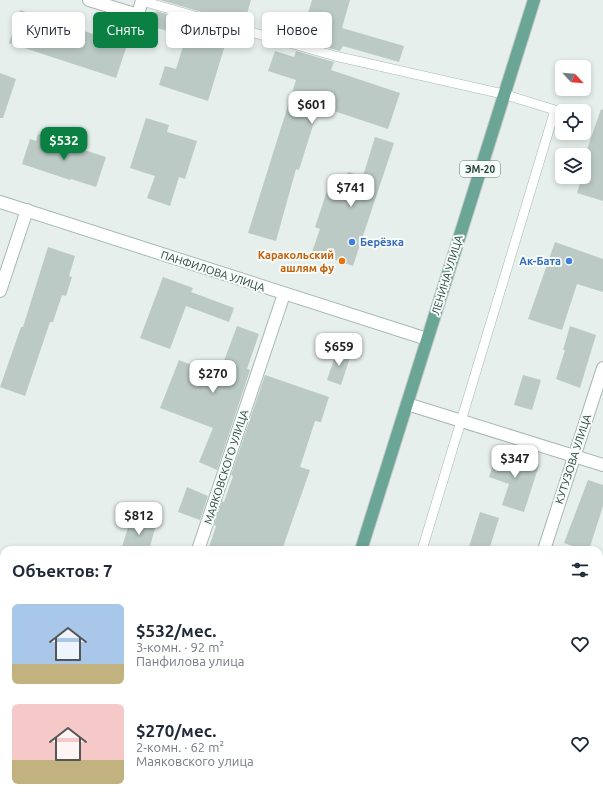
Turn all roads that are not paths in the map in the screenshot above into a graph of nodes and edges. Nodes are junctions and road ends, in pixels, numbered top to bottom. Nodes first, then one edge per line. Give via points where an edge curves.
1 (89, 0) edge
2 (534, 0) edge
3 (142, 1) edge
4 (504, 94) junction
5 (0, 202) edge
6 (27, 210) junction
7 (0, 291) edge
8 (284, 294) junction
9 (427, 339) junction
10 (603, 368) edge
11 (407, 404) junction
12 (461, 421) junction
13 (574, 456) junction
14 (603, 465) edge
15 (199, 546) edge
16 (362, 546) edge
17 (423, 546) edge
18 (545, 546) edge

1 - 3 street via 138,15
2 - 4 main road, ЛЕНИНА УЛИЦА / ЭМ-20
3 - 4 lane via 335,56
4 - 9 main road, ЛЕНИНА УЛИЦА / ЭМ-20
4 - 12 lane via 555,110
5 - 6 street, ПАНФИЛОВА УЛИЦА
6 - 7 street
6 - 8 street, ПАНФИЛОВА УЛИЦА
8 - 9 street, ПАНФИЛОВА УЛИЦА
8 - 15 street, МАЯКОВСКОГО УЛИЦА
9 - 11 main road, ЛЕНИНА УЛИЦА / ЭМ-20
10 - 13 street, КУТУЗОВА УЛИЦА
11 - 12 street
11 - 16 main road, ЛЕНИНА УЛИЦА / ЭМ-20
12 - 13 street
12 - 17 lane
13 - 14 street
13 - 18 street, КУТУЗОВА УЛИЦА

